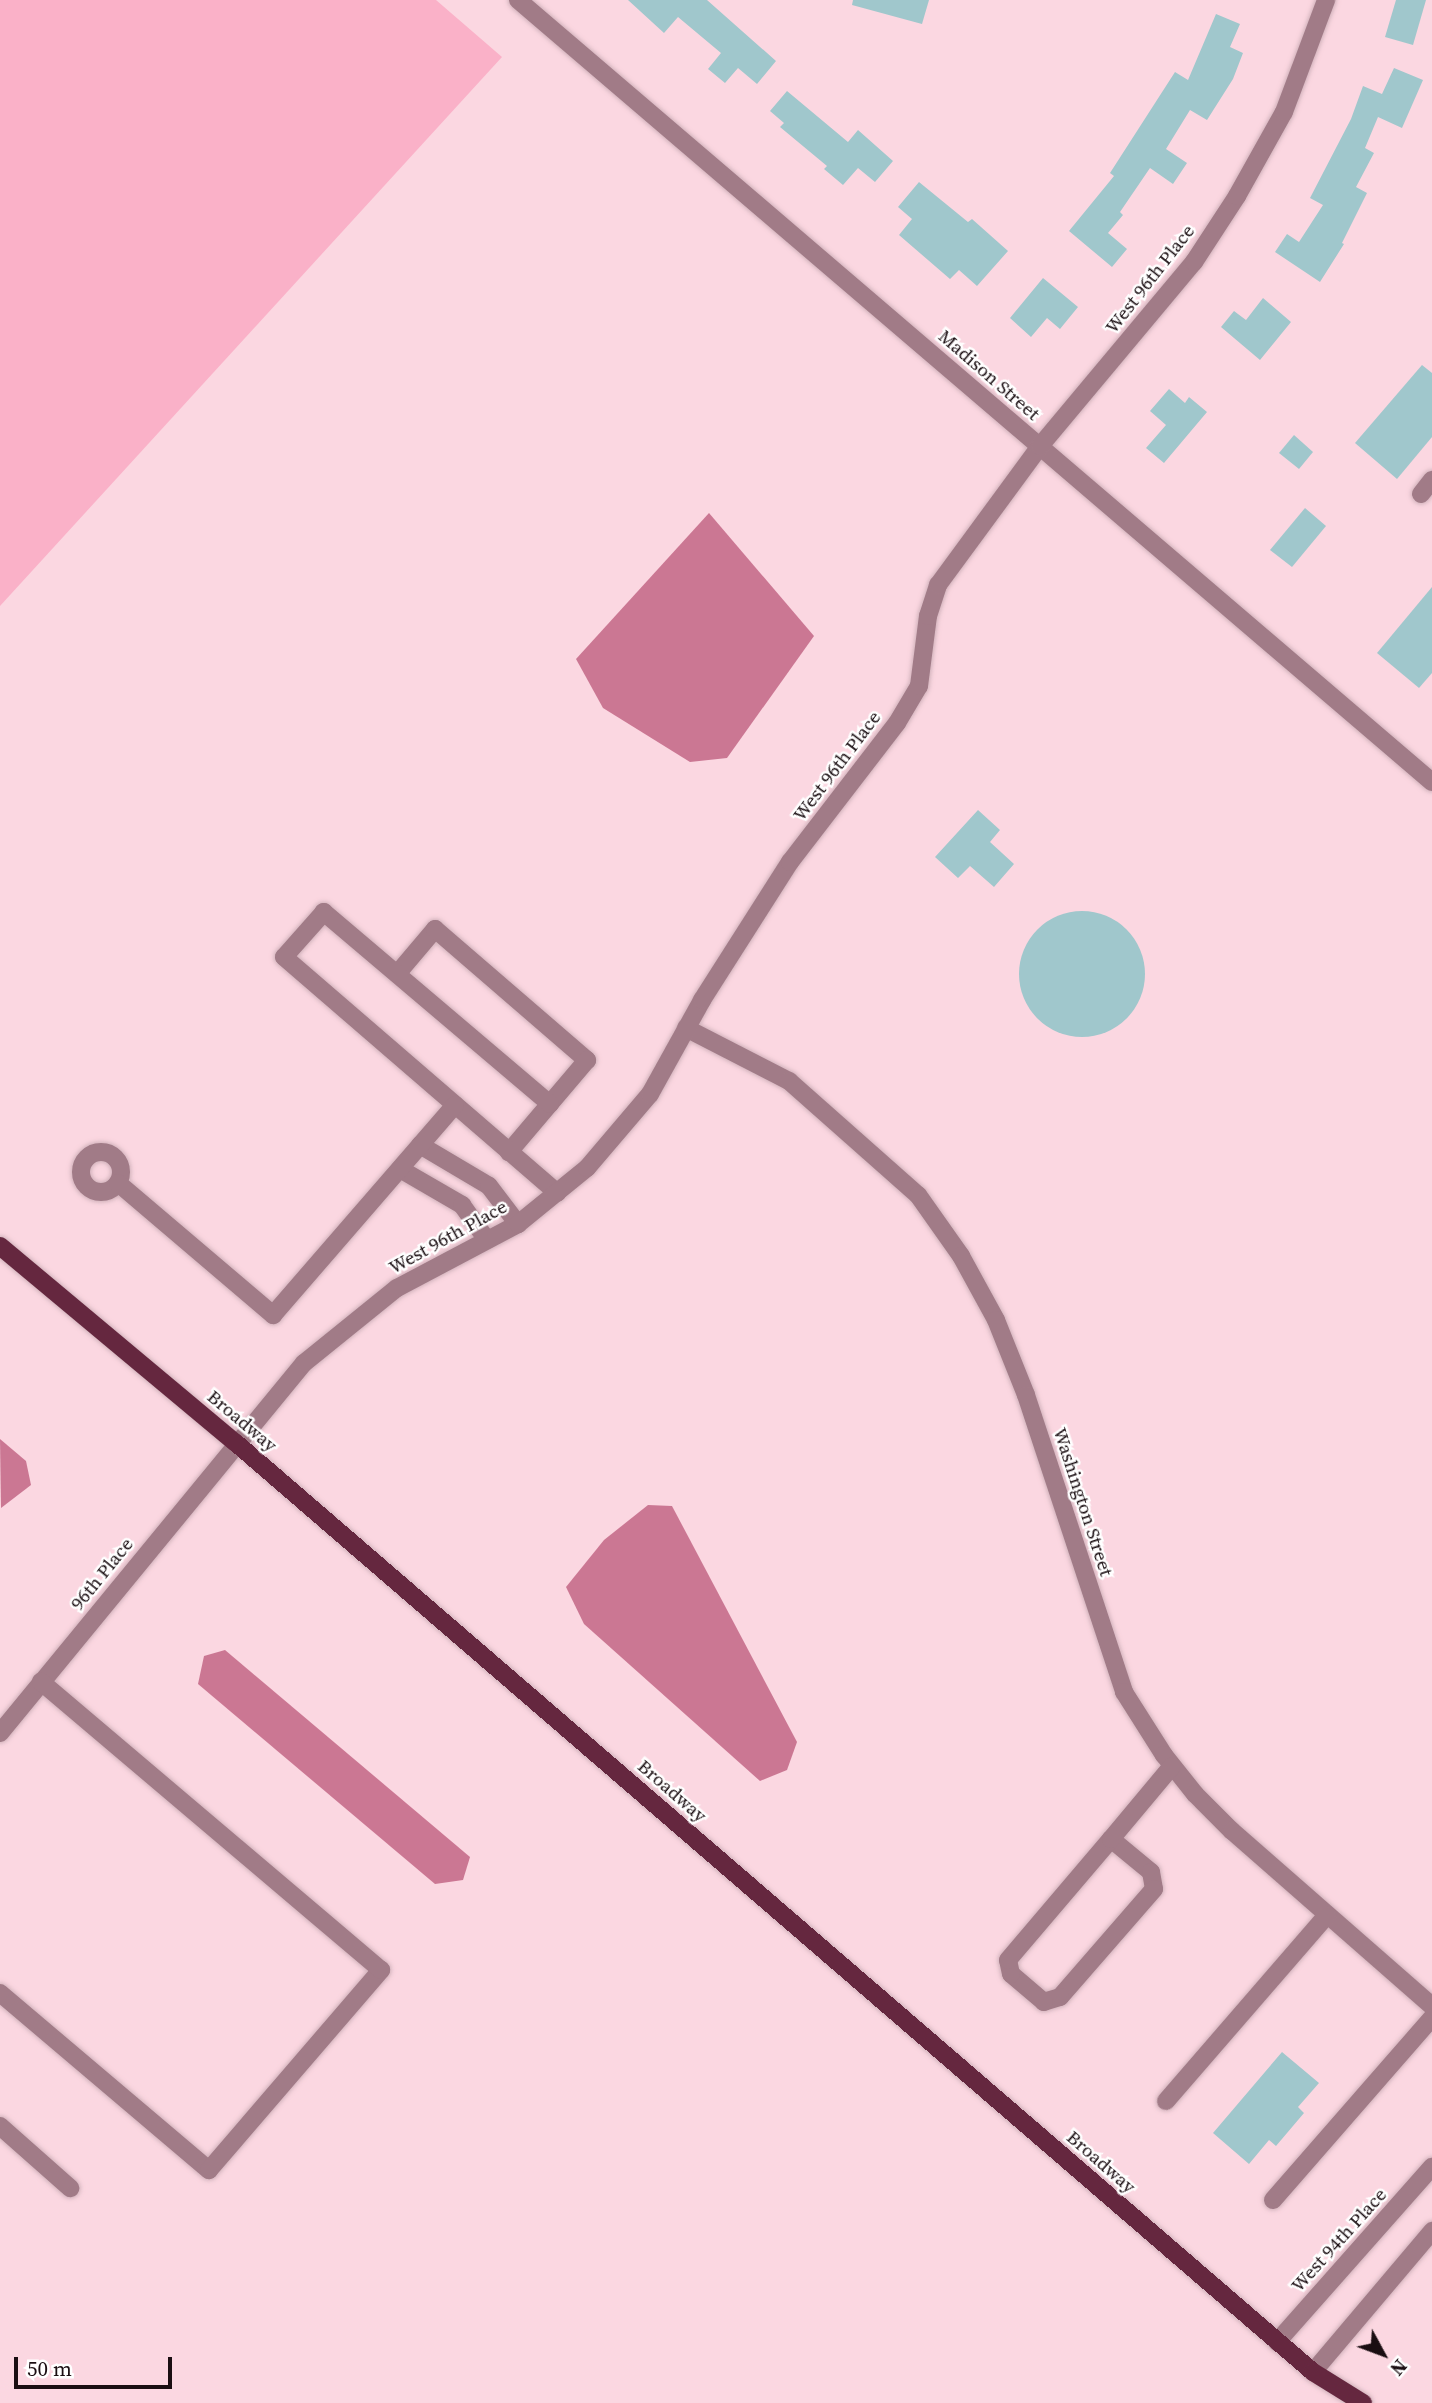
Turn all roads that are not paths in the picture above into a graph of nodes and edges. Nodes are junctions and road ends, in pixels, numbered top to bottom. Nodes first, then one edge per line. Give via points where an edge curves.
1 (518, 0) edge
2 (1326, 0) edge
3 (1040, 446) junction
4 (1432, 782) edge
5 (397, 974) junction
6 (686, 1028) junction
7 (550, 1104) junction
8 (455, 1105) junction
9 (421, 1145) junction
10 (509, 1152) junction
11 (400, 1169) junction
12 (118, 1182) dead end
13 (557, 1193) junction
14 (518, 1224) junction
15 (487, 1240) junction
16 (0, 1246) edge
17 (236, 1443) junction
18 (41, 1682) junction
19 (0, 1733) edge
20 (1172, 1766) junction
21 (1111, 1839) junction
22 (1327, 1915) junction
23 (0, 1993) edge
24 (1432, 2006) edge
25 (1432, 2018) edge
26 (1166, 2101) dead end
27 (0, 2126) edge
28 (1432, 2167) edge
29 (70, 2188) dead end
30 (1273, 2200) dead end
31 (1432, 2231) edge
32 (1277, 2342) junction
33 (1313, 2372) junction
34 (1337, 2403) edge
35 (1363, 2403) edge

1 - 3 street, Madison Street
2 - 3 street, West 96th Place via 1284,112 1237,196 1194,262
3 - 4 street, Madison Street
3 - 6 street, West 96th Place via 938,584 928,616 919,686 897,723 790,862
5 - 7 street
5 - 7 street via 435,929 587,1060
5 - 8 street via 324,912 284,957
6 - 13 street, West 96th Place via 650,1094 587,1168
6 - 20 street, Washington Street via 789,1081 918,1195 961,1256 996,1320 1026,1395 1124,1692
7 - 10 street
8 - 9 street
8 - 10 street
9 - 11 street
9 - 14 street via 489,1186
10 - 13 street
11 - 12 street via 273,1315
11 - 15 street via 462,1205
13 - 14 street, West 96th Place
14 - 15 street, West 96th Place
15 - 17 street, West 96th Place via 397,1288 304,1363
16 - 17 main road, Broadway
17 - 18 street, 96th Place
17 - 32 main road, Broadway
18 - 19 street, 96th Place
18 - 23 street via 381,1970 209,2170
20 - 21 street
20 - 22 street, Washington Street via 1232,1831
21 - 21 street via 1008,1960 1011,1974 1044,2002 1060,1997 1154,1889 1151,1872
22 - 24 street, Washington Street
22 - 26 street
25 - 30 street
27 - 29 street
28 - 32 street, West 94th Place
31 - 33 street
32 - 33 main road, Broadway
33 - 34 main road, Broadway
33 - 35 main road, Broadway

